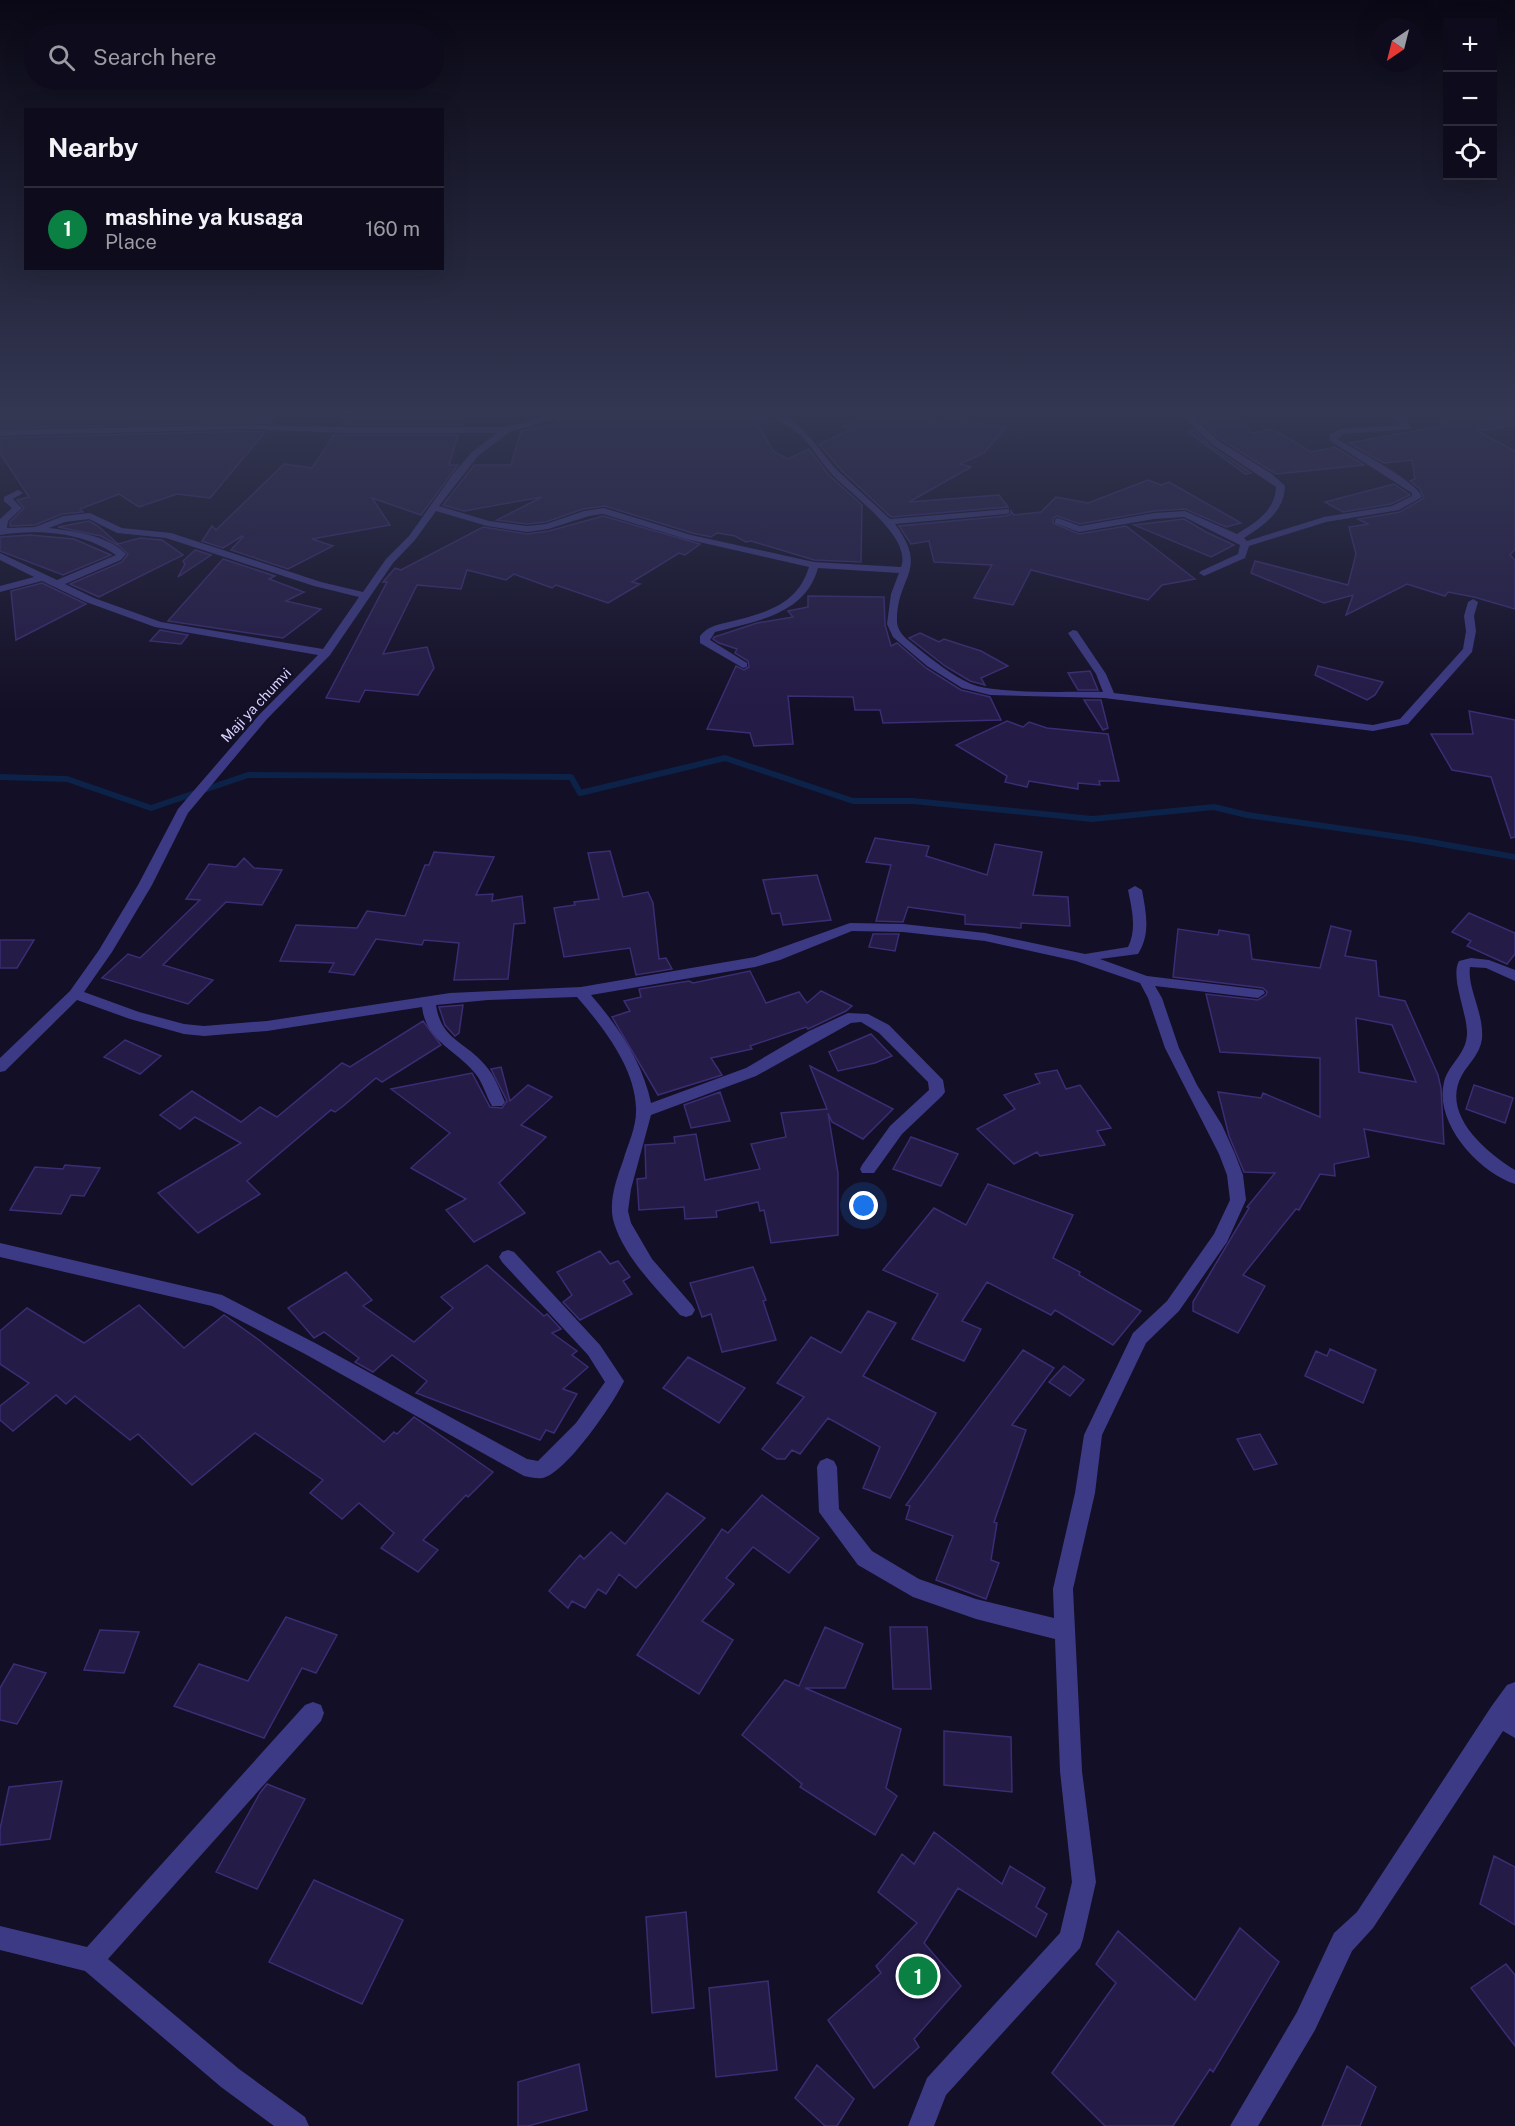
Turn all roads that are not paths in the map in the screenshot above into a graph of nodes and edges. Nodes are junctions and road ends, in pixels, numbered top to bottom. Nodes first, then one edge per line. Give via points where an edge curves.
1 (14, 511) edge
2 (433, 511) edge
3 (447, 511) edge
4 (593, 511) edge
5 (605, 511) edge
6 (876, 511) edge
7 (1004, 511) edge
8 (1272, 511) edge
9 (1380, 511) edge
10 (1058, 521) dead end
11 (888, 522) junction
12 (39, 528) junction
13 (0, 532) edge
14 (1241, 541) junction
15 (0, 556) edge
16 (814, 565) junction
17 (906, 571) junction
18 (1204, 573) dead end
19 (44, 577) junction
20 (57, 584) junction
21 (0, 589) edge
22 (365, 595) junction
23 (1473, 602) dead end
24 (1073, 633) dead end
25 (326, 653) junction
26 (743, 665) dead end
27 (1110, 696) junction
28 (1135, 890) dead end
29 (1079, 957) junction
30 (1515, 976) edge
31 (1145, 980) junction
32 (581, 992) junction
33 (1258, 993) dead end
34 (75, 994) junction
35 (428, 1001) junction
36 (0, 1067) edge
37 (497, 1102) dead end
38 (645, 1111) junction
39 (868, 1169) dead end
40 (1515, 1178) edge
41 (0, 1250) edge
42 (507, 1257) dead end
43 (686, 1310) dead end
44 (827, 1467) dead end
45 (1064, 1631) junction
46 (1515, 1693) edge
47 (313, 1713) dead end
48 (1507, 1721) edge
49 (0, 1938) edge
50 (91, 1960) junction
51 (297, 2126) edge
52 (921, 2126) edge
53 (1243, 2126) edge

1 - 13 street via 4,520
2 - 22 street, Maji ya chumvi
3 - 4 street via 514,529 541,528
5 - 16 street via 689,537
6 - 11 street
7 - 11 street
8 - 14 street
9 - 14 street via 1327,519 1266,540
10 - 14 street via 1079,529 1185,514
11 - 17 street via 907,552
12 - 13 street
12 - 20 street via 98,540 121,555
12 - 22 street via 63,519 90,516 120,531 168,535 318,584
14 - 18 street via 1242,556
15 - 19 street
16 - 17 street
16 - 26 street via 808,587 788,605 711,630 705,636 704,641
17 - 27 street via 896,594 892,624 898,637 966,686 990,692
19 - 20 street
19 - 21 street
20 - 25 street via 159,625
22 - 25 street, Maji ya chumvi
23 - 27 street via 1468,650 1404,722 1373,728
24 - 27 street via 1101,674
25 - 34 street, Maji ya chumvi via 263,717 182,812 145,885
28 - 29 street via 1140,925 1139,942 1133,951
29 - 31 street
29 - 32 street via 940,931 850,927 755,962
30 - 40 street via 1486,963 1464,964 1463,982 1472,1008 1475,1042 1452,1080 1449,1105 1459,1126 1482,1156
31 - 33 street
31 - 45 street via 1190,1086 1227,1154 1238,1200 1221,1237 1173,1306 1139,1338 1093,1435 1085,1493 1063,1589
32 - 35 street via 488,994
32 - 38 street via 620,1045 638,1081
34 - 35 street via 135,1016 204,1031 267,1026
34 - 36 street, Maji ya chumvi
35 - 37 street via 437,1033 486,1075
38 - 39 street via 751,1072 848,1018 863,1017 895,1038 935,1080 937,1092 896,1130
38 - 43 street via 627,1171 620,1213 632,1244
41 - 42 street via 216,1300 525,1467 541,1470 608,1398 615,1382 594,1350
44 - 45 street via 829,1512 865,1558 913,1587 976,1609
45 - 52 street via 1071,1771 1084,1882 1071,1939 936,2087
46 - 48 street
47 - 50 street
48 - 53 street via 1365,1920 1343,1942 1306,2021
49 - 50 street
50 - 51 street via 230,2078

